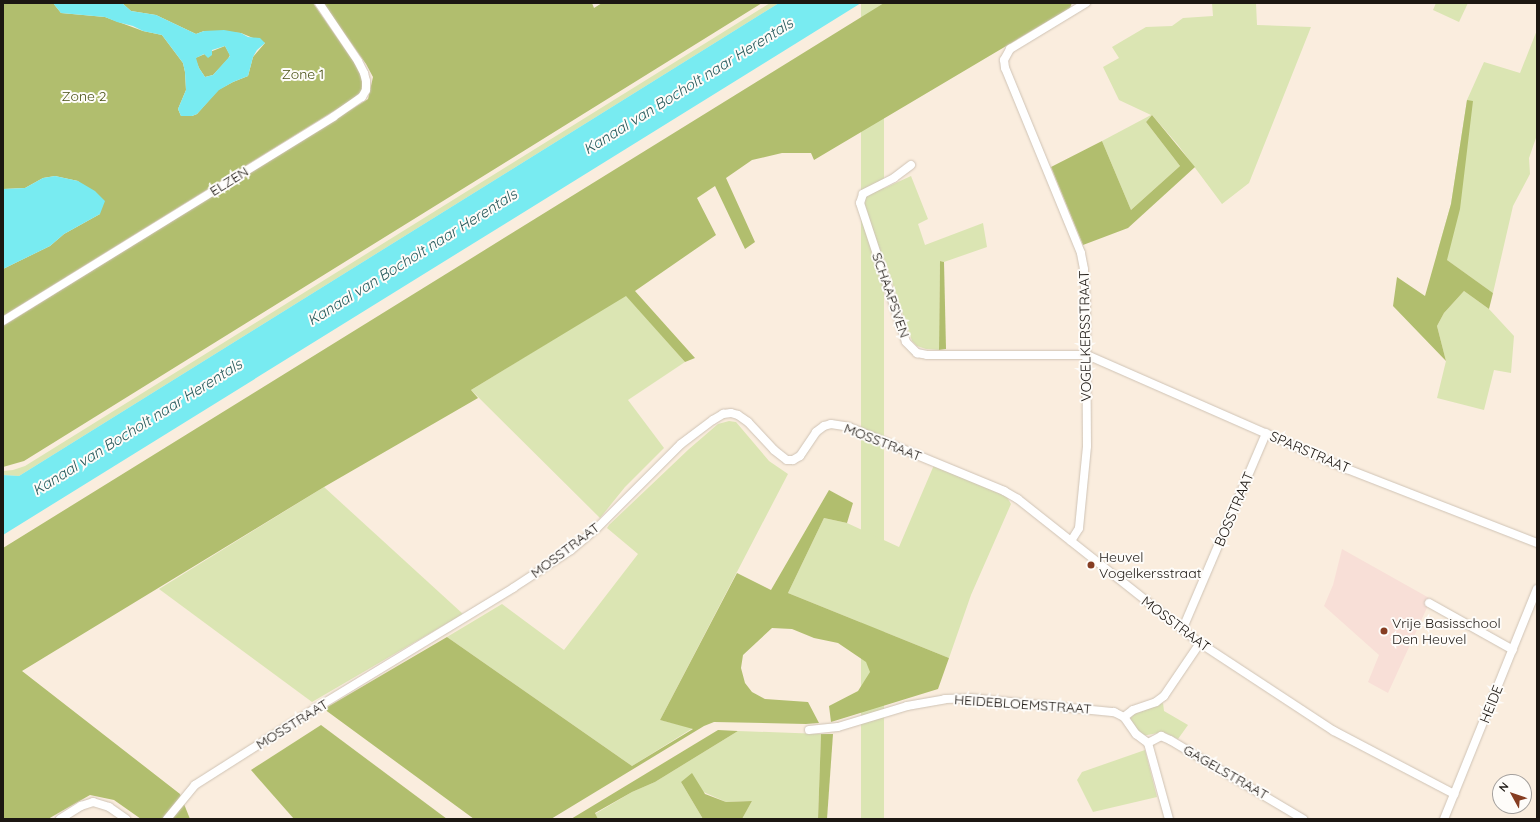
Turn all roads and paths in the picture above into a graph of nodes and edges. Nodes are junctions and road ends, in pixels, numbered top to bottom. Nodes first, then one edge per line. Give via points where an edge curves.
1 (319, 3) edge
2 (1086, 3) edge
3 (911, 165) dead end
4 (3, 321) edge
5 (1087, 354) junction
6 (1266, 433) junction
7 (1071, 541) junction
8 (1537, 543) edge
9 (1537, 589) edge
10 (1429, 603) dead end
11 (1183, 628) junction
12 (1200, 643) junction
13 (1513, 650) junction
14 (1124, 717) junction
15 (809, 730) dead end
16 (1148, 743) junction
17 (1454, 794) junction
18 (60, 819) edge
19 (126, 819) edge
20 (167, 819) edge
21 (1169, 819) edge
22 (1304, 819) edge
23 (1444, 819) edge

1 - 4 street, ELZEN via 364,73 366,90 362,97
2 - 5 street, VOGELKERSSTRAAT via 1010,49 1005,55 1004,68 1081,253 1086,284
3 - 5 street, SCHAAPSVEN via 894,178 863,194 860,203 909,346 917,353 927,355
5 - 6 street, SPARSTRAAT
5 - 7 street, VOGELKERSSTRAAT via 1086,446 1081,506 1079,528
6 - 8 street, SPARSTRAAT via 1347,469
6 - 11 street, BOSSTRAAT
7 - 11 street, MOSSTRAAT
7 - 20 street, MOSSTRAAT via 1004,491 849,427 831,424 824,426 816,432 800,456 787,460 742,417 731,413 723,414 665,458 596,529 571,550 195,785
9 - 13 street, HEIDE
10 - 13 street
11 - 12 street, MOSSTRAAT
12 - 14 street via 1164,696 1156,702 1133,710
12 - 17 street, MOSSTRAAT via 1340,735
13 - 17 street, HEIDE
14 - 15 street, HEIDEBLOEMSTRAAT via 1114,712 950,698 907,706 838,727
14 - 16 street via 1136,734
16 - 21 street
16 - 22 street, GAGELSTRAAT via 1165,737
17 - 23 street, HEIDE
18 - 19 street via 93,802 109,807

